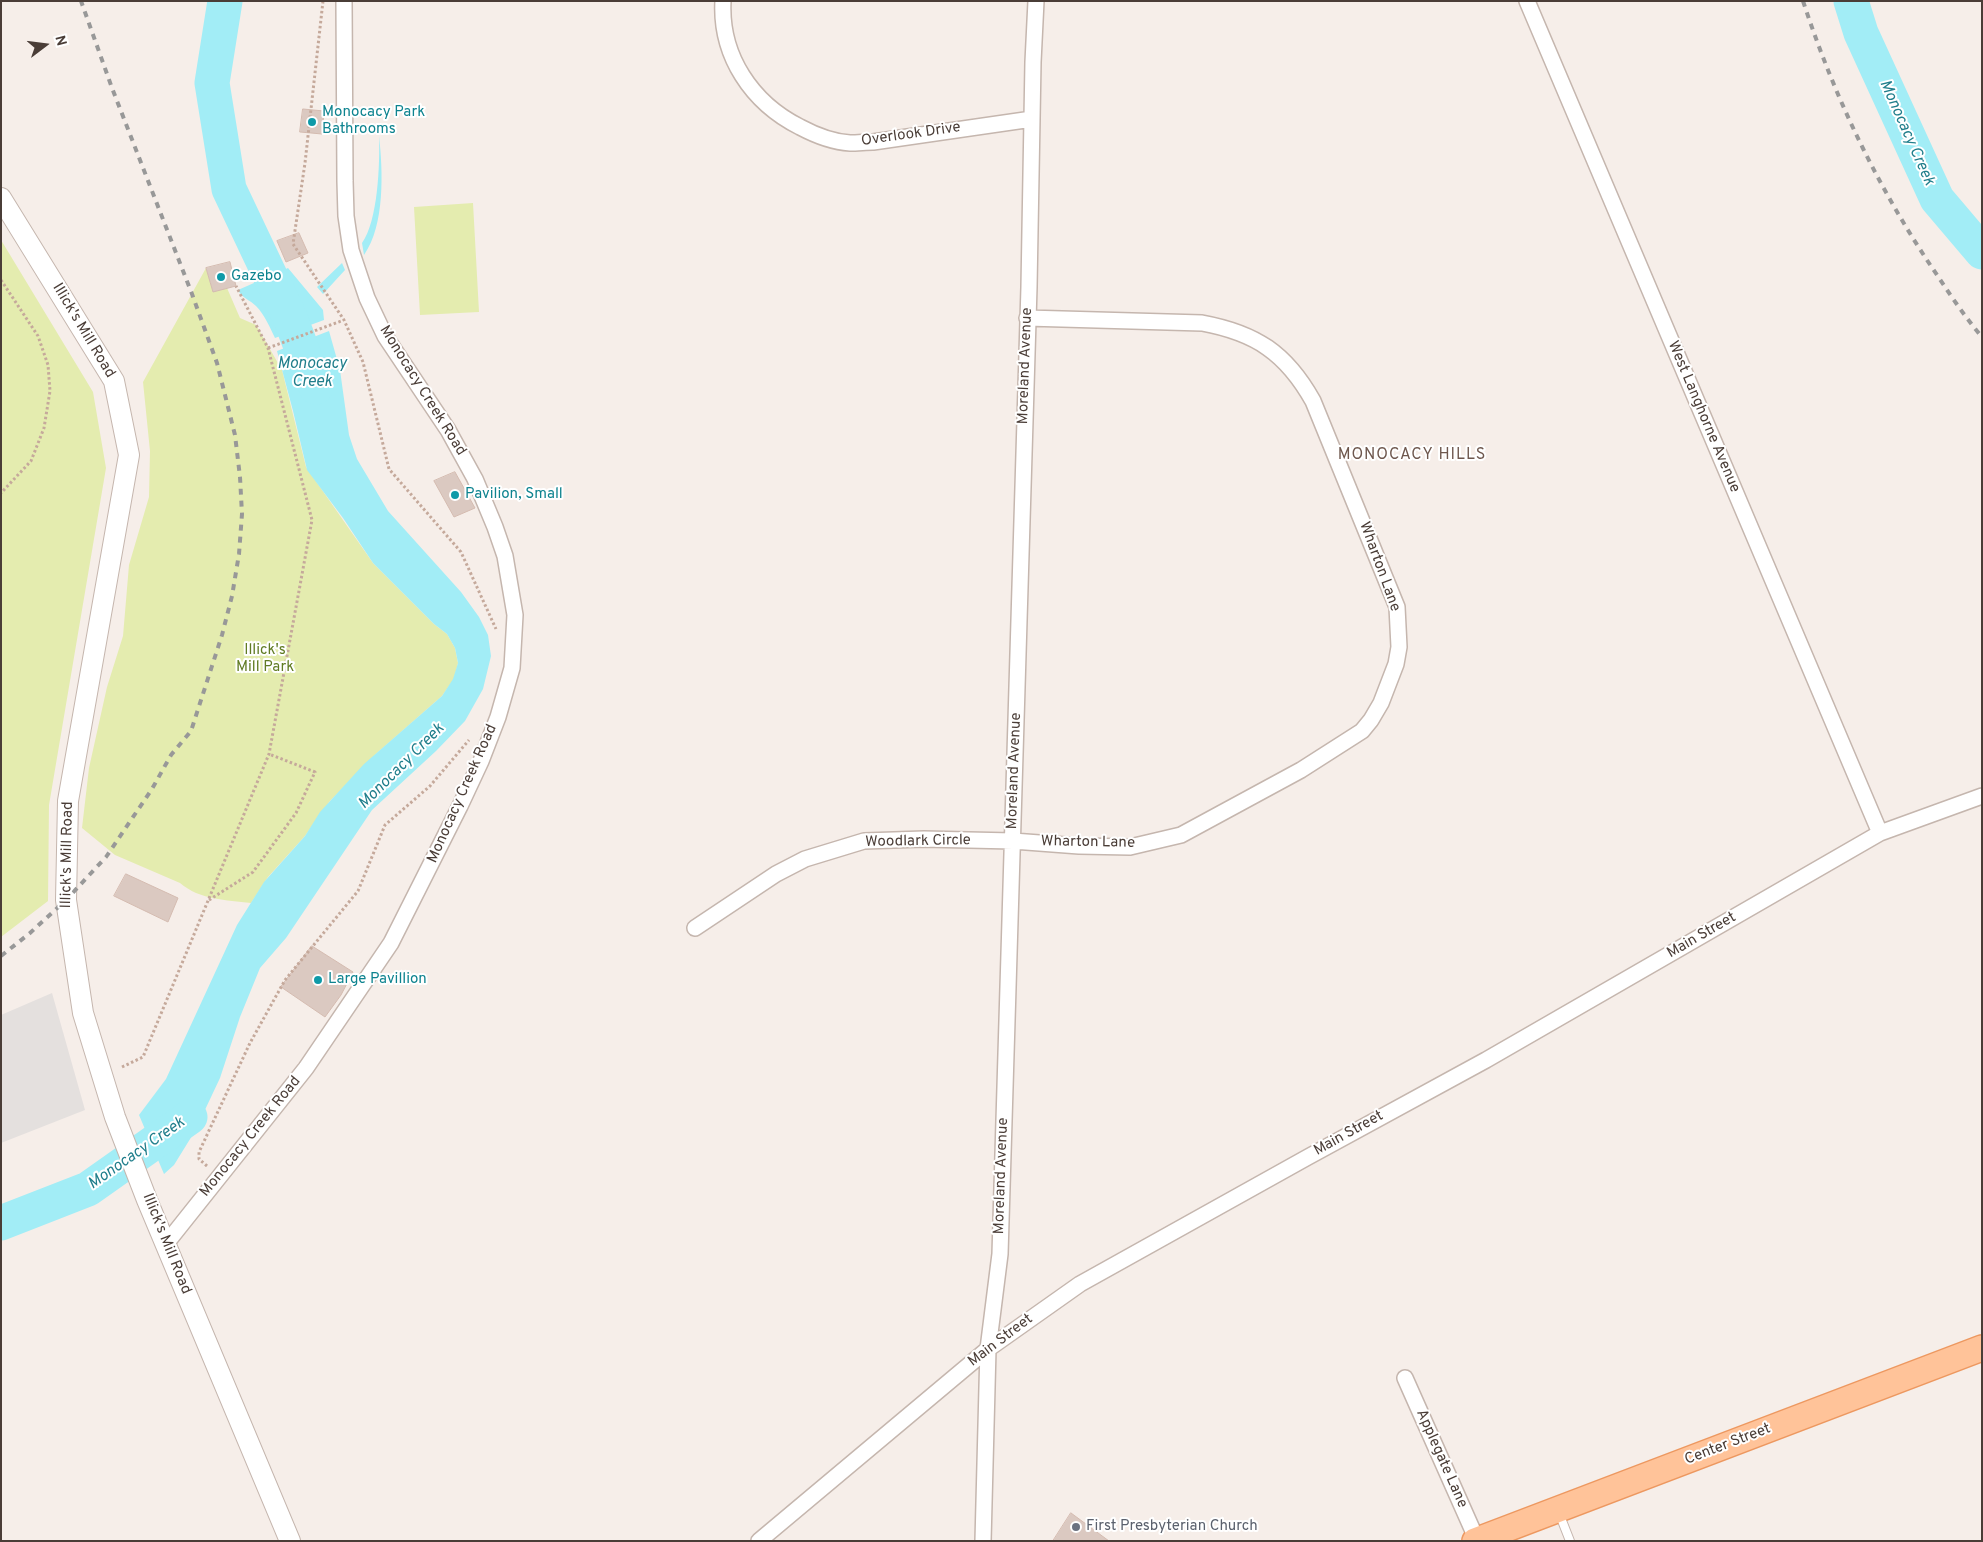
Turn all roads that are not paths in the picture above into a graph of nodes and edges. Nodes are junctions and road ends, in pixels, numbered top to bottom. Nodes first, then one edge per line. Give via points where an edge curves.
1 (344, 1) edge
2 (723, 1) edge
3 (1036, 1) edge
4 (1527, 1) edge
5 (1032, 119) junction
6 (1, 198) edge
7 (1028, 318) junction
8 (1982, 796) edge
9 (1880, 833) junction
10 (1013, 841) junction
11 (695, 928) dead end
12 (165, 1245) junction
13 (988, 1348) junction
14 (1982, 1348) edge
15 (1405, 1378) dead end
16 (1558, 1510) junction
17 (1476, 1540) edge
18 (290, 1541) edge
19 (760, 1541) edge
20 (984, 1541) edge
21 (1570, 1541) edge

1 - 12 street, Monocacy Creek Road via 344,181 351,250 367,298 385,336 448,430 475,479 495,527 505,556 515,615 512,668 481,761 391,943 306,1068
2 - 5 street, Overlook Drive via 727,40 743,78 768,108 815,135 849,143 873,142
3 - 5 street, Moreland Avenue
4 - 9 street, West Langhorne Avenue
5 - 7 street, Moreland Avenue
6 - 12 street, Illick's Mill Road via 114,381 130,455 70,792 66,900 83,1013 115,1117
7 - 10 street, Moreland Avenue
7 - 10 street, Wharton Lane via 1202,324 1227,328 1273,349 1301,379 1313,401 1397,607 1399,647 1381,703 1362,731 1301,770 1203,824 1181,835 1130,847
8 - 9 street, Main Street
9 - 13 street, Main Street via 1486,1060 1080,1284
10 - 11 street, Woodlark Circle via 864,841 835,848 776,874
10 - 13 street, Moreland Avenue via 1000,1254
12 - 18 street, Illick's Mill Road
13 - 19 street, Main Street
13 - 20 street, Moreland Avenue
14 - 16 main road, Center Street
15 - 17 street, Applegate Lane
16 - 17 main road, Center Street
16 - 21 lane

